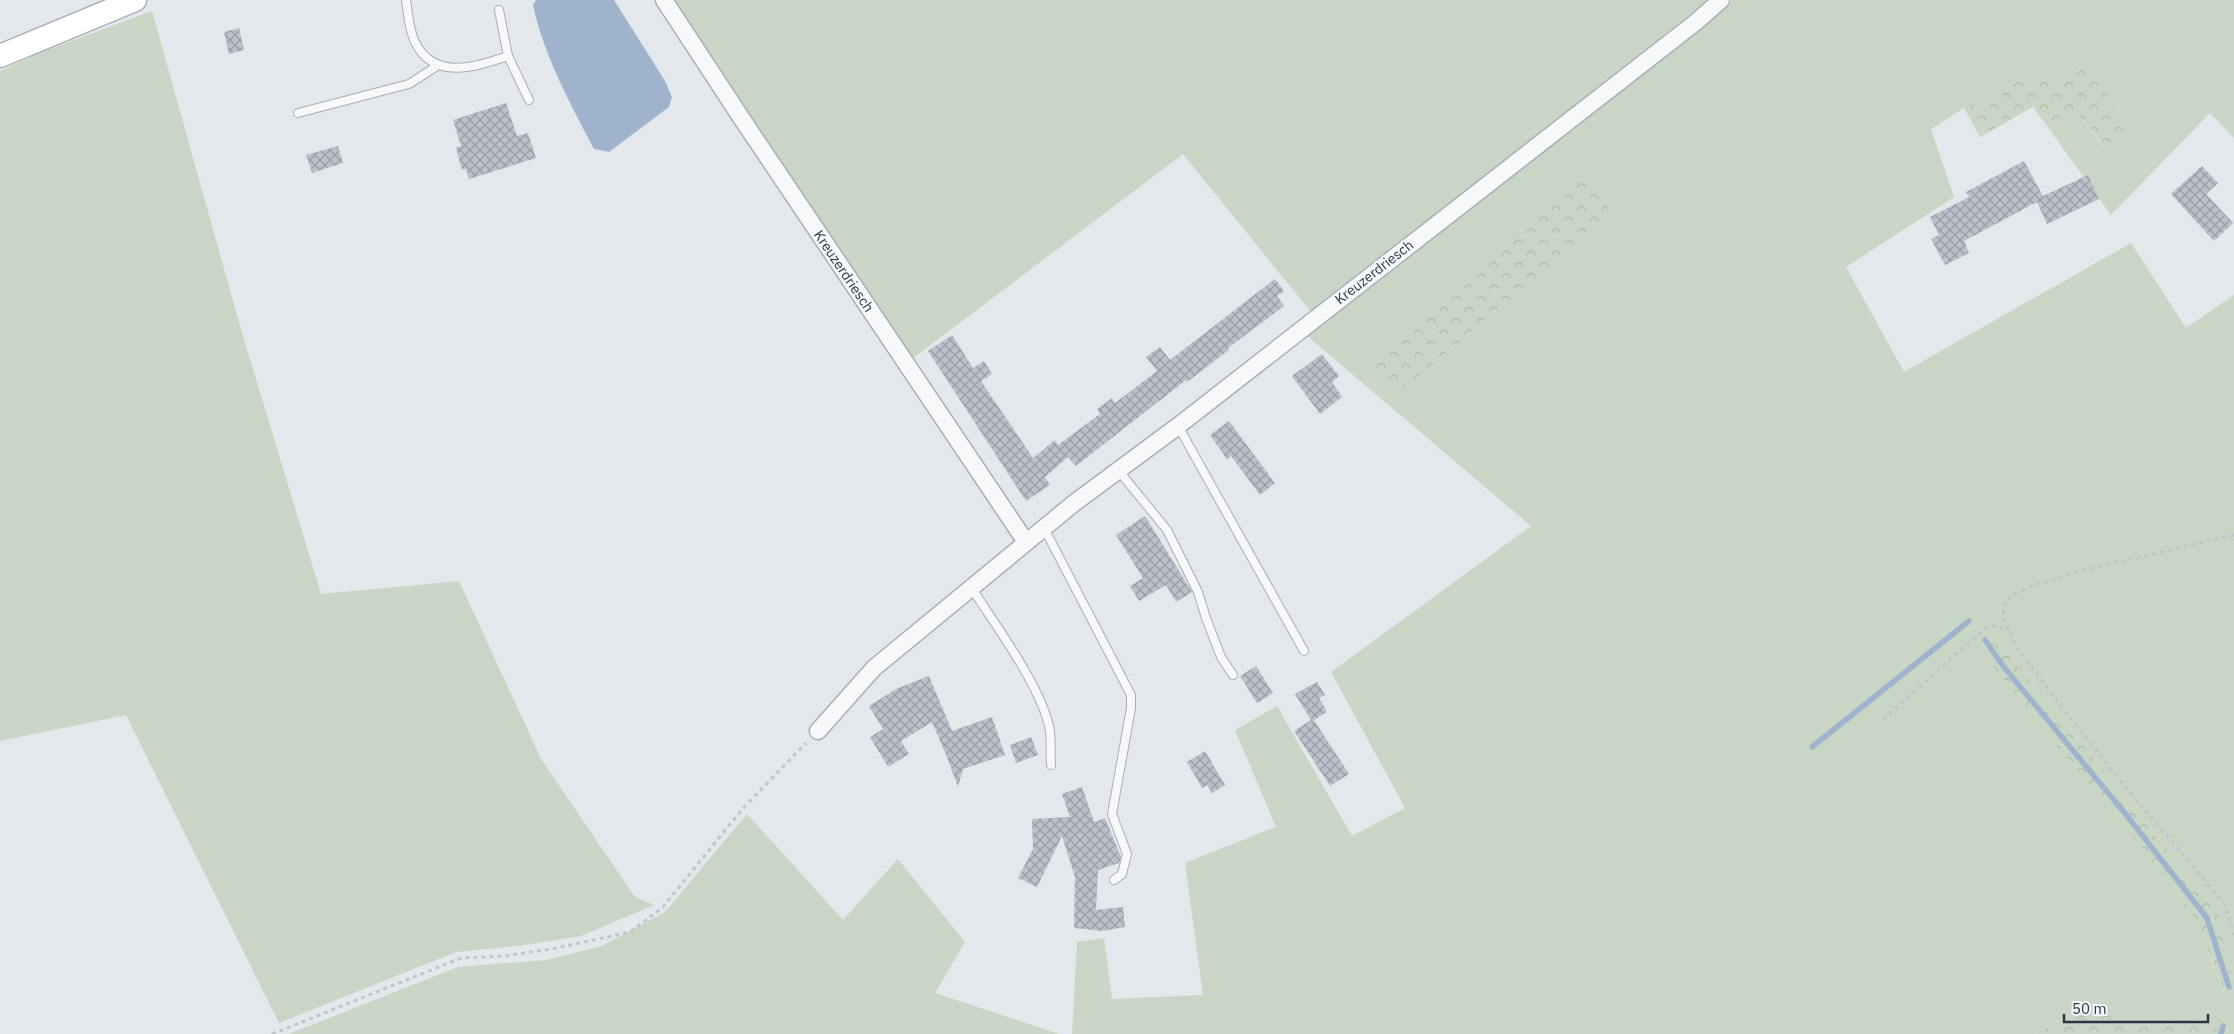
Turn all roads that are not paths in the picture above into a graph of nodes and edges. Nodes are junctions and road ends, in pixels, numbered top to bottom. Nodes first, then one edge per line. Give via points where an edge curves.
1 (135, 0) edge
2 (406, 0) edge
3 (664, 0) edge
4 (1720, 0) edge
5 (499, 10) dead end
6 (0, 56) edge
7 (508, 56) junction
8 (437, 66) junction
9 (529, 100) dead end
10 (298, 114) dead end
11 (1178, 426) junction
12 (1118, 470) junction
13 (1044, 528) junction
14 (1026, 542) junction
15 (971, 587) junction
16 (1304, 651) dead end
17 (1232, 675) dead end
18 (818, 730) road end
19 (1051, 765) dead end
20 (1114, 880) dead end

1 - 6 main road
2 - 8 lane via 414,40 425,58
3 - 14 street, Kreuzerdriesch
4 - 11 street, Kreuzerdriesch
5 - 7 lane
7 - 8 lane via 476,66
7 - 9 lane
8 - 10 lane via 410,84
11 - 12 street, Kreuzerdriesch
11 - 16 lane
12 - 13 street, Kreuzerdriesch
12 - 17 lane via 1167,530 1198,592 1221,656
13 - 14 street, Kreuzerdriesch
13 - 20 lane via 1131,695 1112,814 1127,854 1122,874
14 - 15 street, Kreuzerdriesch
15 - 18 street, Kreuzerdriesch via 874,668
15 - 19 lane via 1036,695 1049,726

